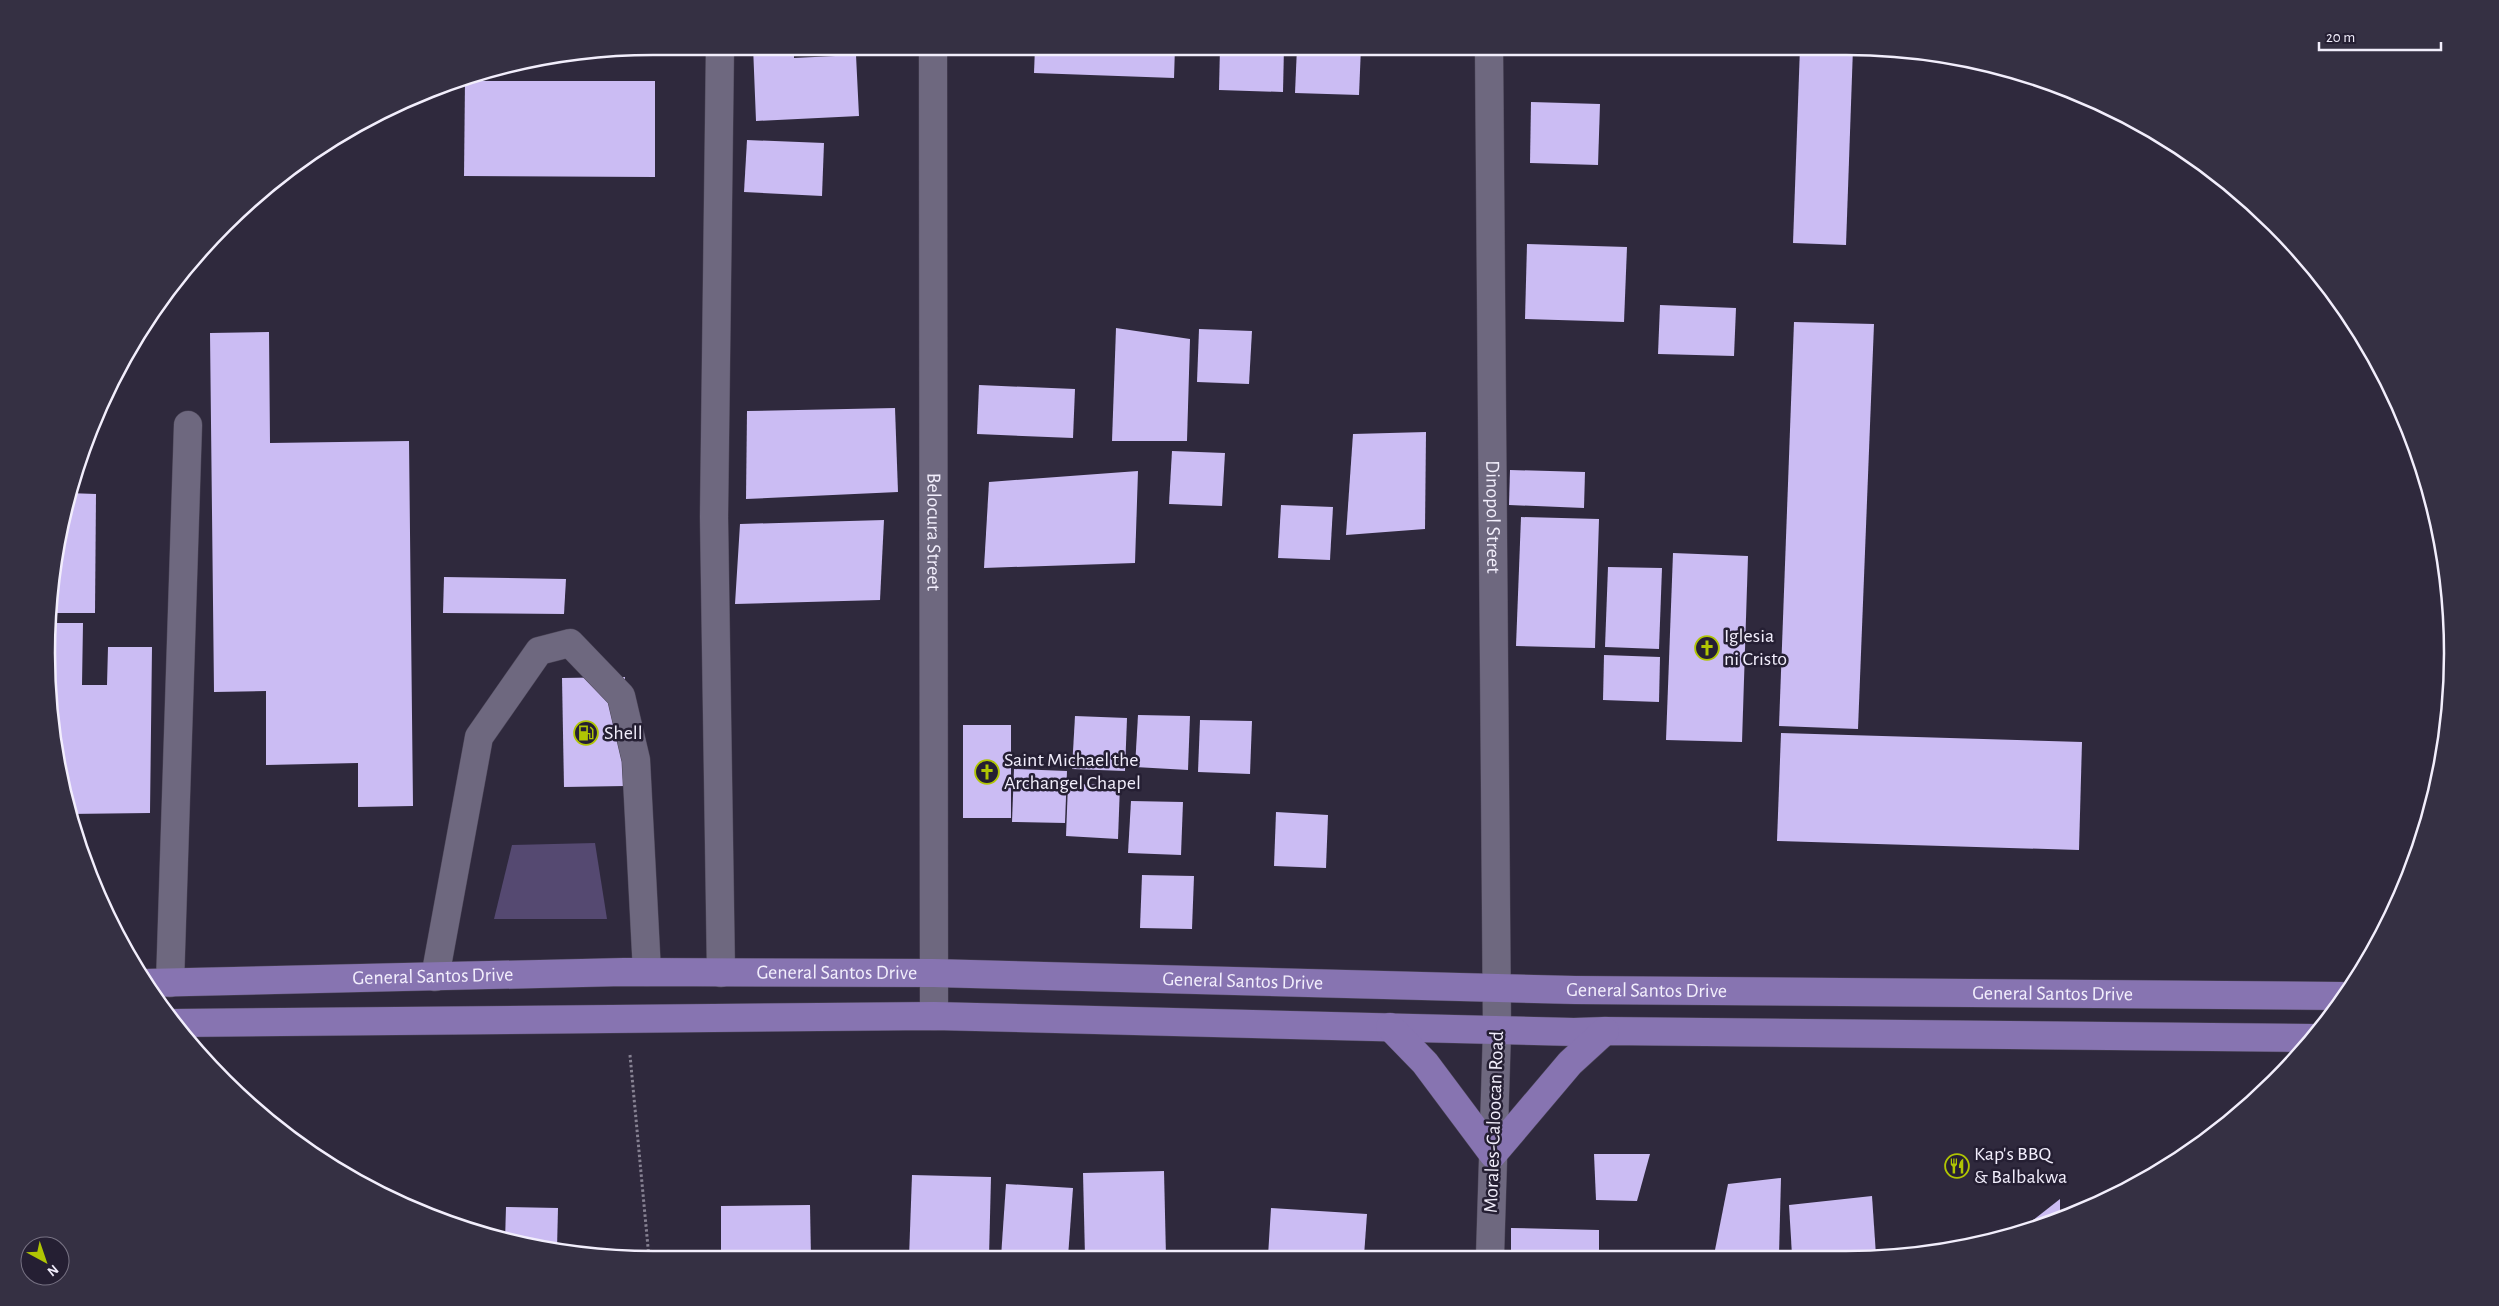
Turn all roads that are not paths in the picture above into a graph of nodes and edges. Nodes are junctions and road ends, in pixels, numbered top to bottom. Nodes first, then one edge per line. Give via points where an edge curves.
1 (720, 55) edge
2 (933, 55) edge
3 (1490, 55) edge
4 (188, 425) dead end
5 (647, 972) junction
6 (721, 973) junction
7 (932, 973) junction
8 (434, 977) junction
9 (157, 983) edge
10 (1497, 988) junction
11 (2335, 996) edge
12 (934, 1016) junction
13 (184, 1023) edge
14 (1390, 1027) junction
15 (1497, 1031) junction
16 (1605, 1031) junction
17 (2303, 1038) edge
18 (1493, 1154) junction
19 (1490, 1251) edge

1 - 6 street via 714,517
2 - 7 street, Belocura Street
3 - 10 street, Dinopol Street
4 - 9 street
5 - 6 highway, General Santos Drive
5 - 8 highway, General Santos Drive
5 - 8 street via 636,760 621,696 570,643 539,651 479,737
6 - 7 highway, General Santos Drive
7 - 10 highway, General Santos Drive
7 - 12 street, Belocura Street
8 - 9 highway, General Santos Drive
10 - 11 highway, General Santos Drive
10 - 15 street, Morales-Caloocan Road
12 - 13 highway, General Santos Drive
12 - 14 highway, General Santos Drive
14 - 15 highway, General Santos Drive
14 - 18 highway via 1425,1063
15 - 16 highway, General Santos Drive
15 - 18 street, Morales-Caloocan Road
16 - 17 highway, General Santos Drive
16 - 18 highway via 1570,1063
18 - 19 street, Morales-Caloocan Road

